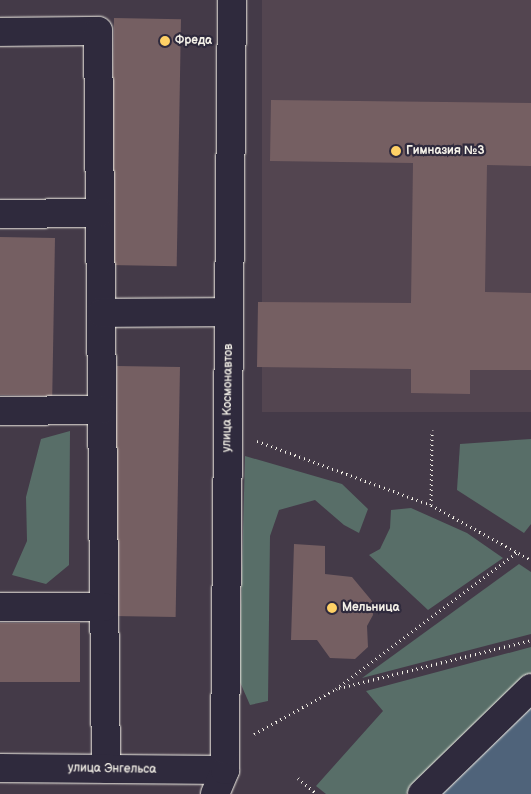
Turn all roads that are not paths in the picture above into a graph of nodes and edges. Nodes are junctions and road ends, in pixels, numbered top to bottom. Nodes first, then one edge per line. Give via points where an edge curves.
1 (232, 0) edge
2 (0, 32) edge
3 (100, 213) junction
4 (0, 214) edge
5 (230, 312) junction
6 (101, 313) junction
7 (102, 410) junction
8 (0, 411) edge
9 (0, 607) edge
10 (104, 607) junction
11 (531, 688) edge
12 (0, 768) edge
13 (106, 769) junction
14 (222, 771) edge
15 (422, 794) edge

1 - 5 street, улица Космонавтов
2 - 3 street via 98,31
3 - 4 street
3 - 6 street
5 - 6 street
5 - 14 street, улица Космонавтов
6 - 7 street
7 - 8 street
7 - 10 street
9 - 10 street
10 - 13 street
11 - 15 street
12 - 13 street, улица Энгельса
13 - 14 street, улица Энгельса

